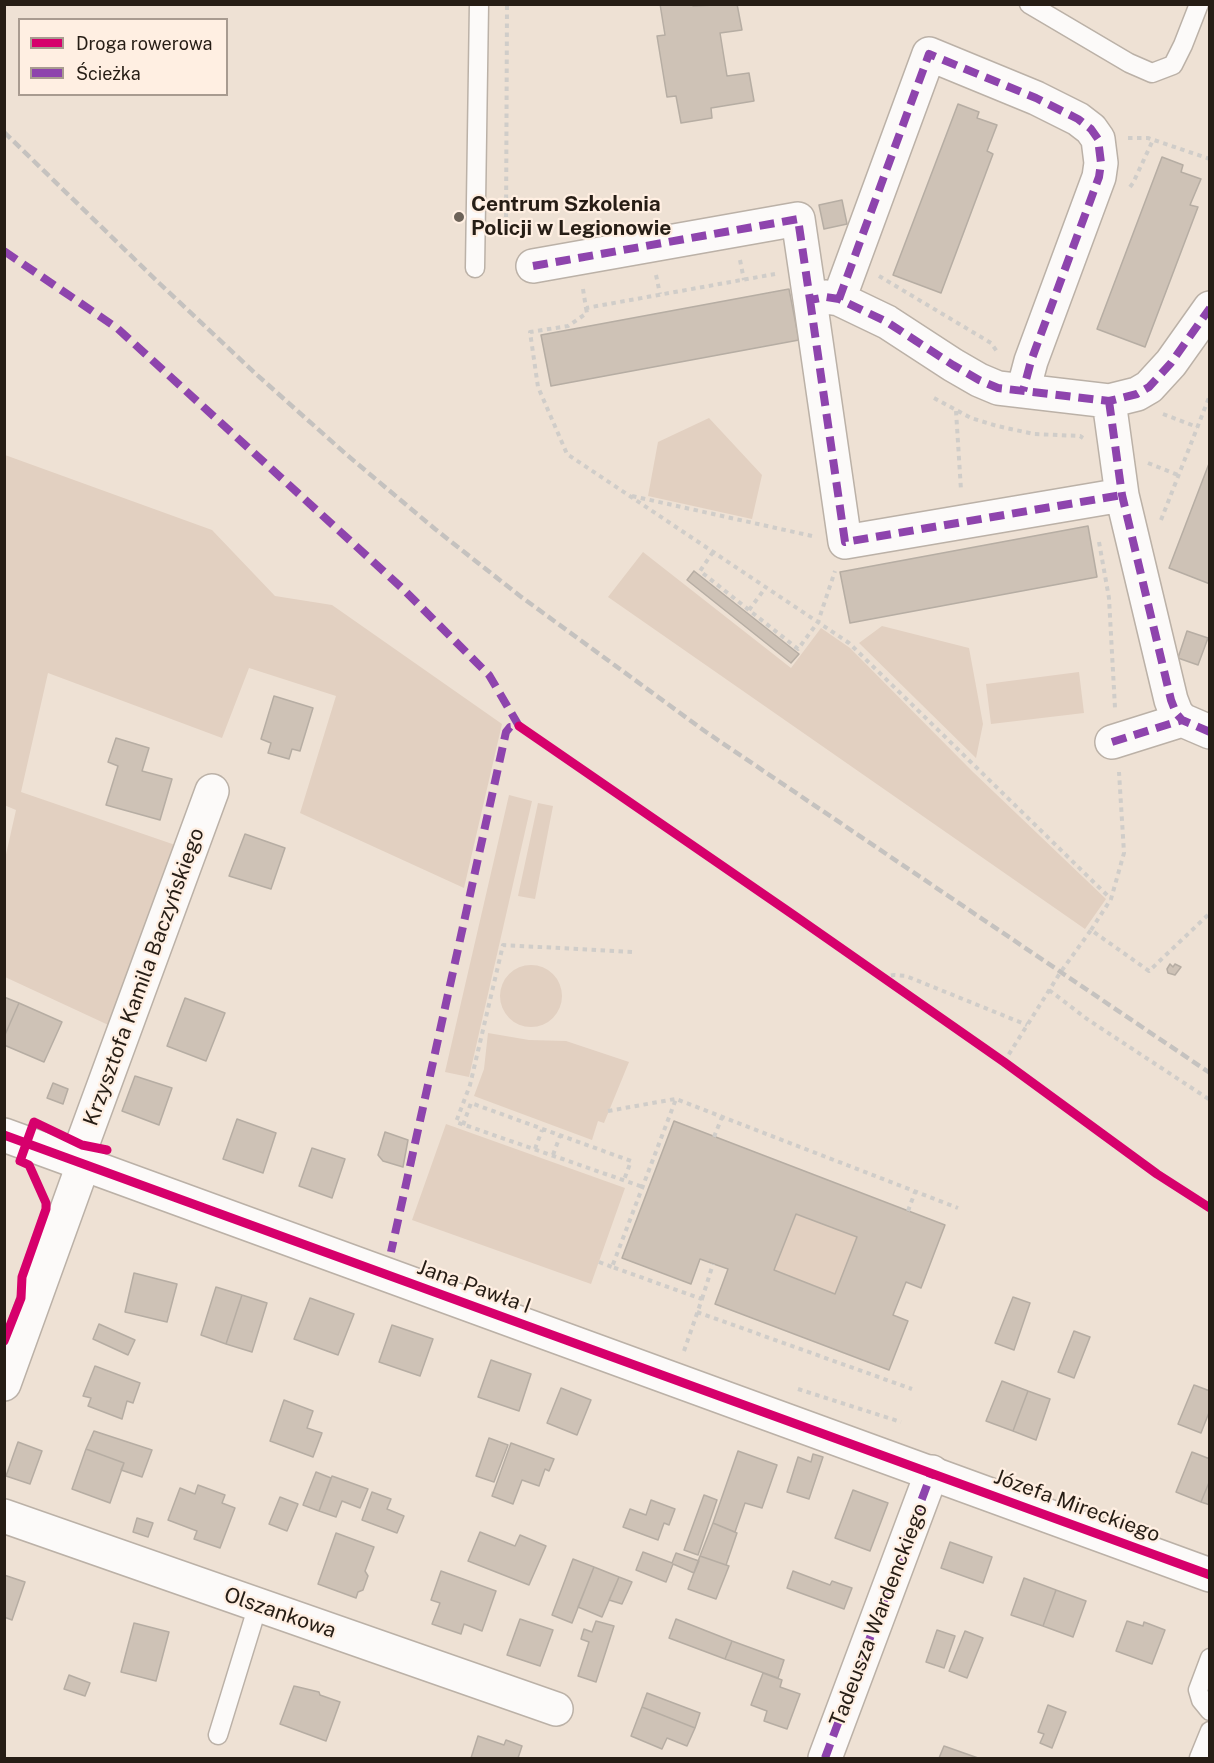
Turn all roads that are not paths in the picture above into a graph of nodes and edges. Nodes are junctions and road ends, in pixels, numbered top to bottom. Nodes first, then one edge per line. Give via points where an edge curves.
1 (479, 4) edge
2 (1199, 4) edge
3 (1039, 7) edge
4 (533, 266) dead end
5 (475, 268) dead end
6 (825, 299) junction
7 (1209, 308) edge
8 (1023, 391) junction
9 (1109, 401) junction
10 (1122, 495) junction
11 (1196, 726) edge
12 (1112, 742) dead end
13 (212, 791) dead end
14 (4, 1136) edge
15 (83, 1165) junction
16 (4, 1384) edge
17 (932, 1472) junction
18 (4, 1516) edge
19 (1209, 1575) edge
20 (258, 1605) junction
21 (1209, 1658) edge
22 (556, 1709) dead end
23 (1209, 1711) edge
24 (1209, 1731) edge
25 (218, 1735) dead end
26 (825, 1758) edge
27 (1199, 1758) edge

1 - 5 lane
2 - 3 lane via 1173,65 1152,73
4 - 6 street via 798,219
6 - 8 street via 887,322 980,380 998,388
6 - 8 street via 929,54 1036,98 1091,129 1098,139 1101,163
6 - 10 street via 845,542
7 - 9 street via 1172,363 1149,387
8 - 9 street
9 - 10 street
10 - 11 street via 1171,700 1176,713
11 - 12 street
13 - 15 street, Krzysztofa Kamila Baczyńskiego via 82,1145
14 - 15 street, Jana Pawła I
15 - 16 street
15 - 17 street, Jana Pawła I
17 - 19 street, Józefa Mireckiego
17 - 26 street, Tadeusza Wardenckiego
18 - 20 street, Olszankowa
20 - 22 street, Olszankowa
20 - 25 lane
21 - 23 lane via 1198,1690
24 - 27 lane

